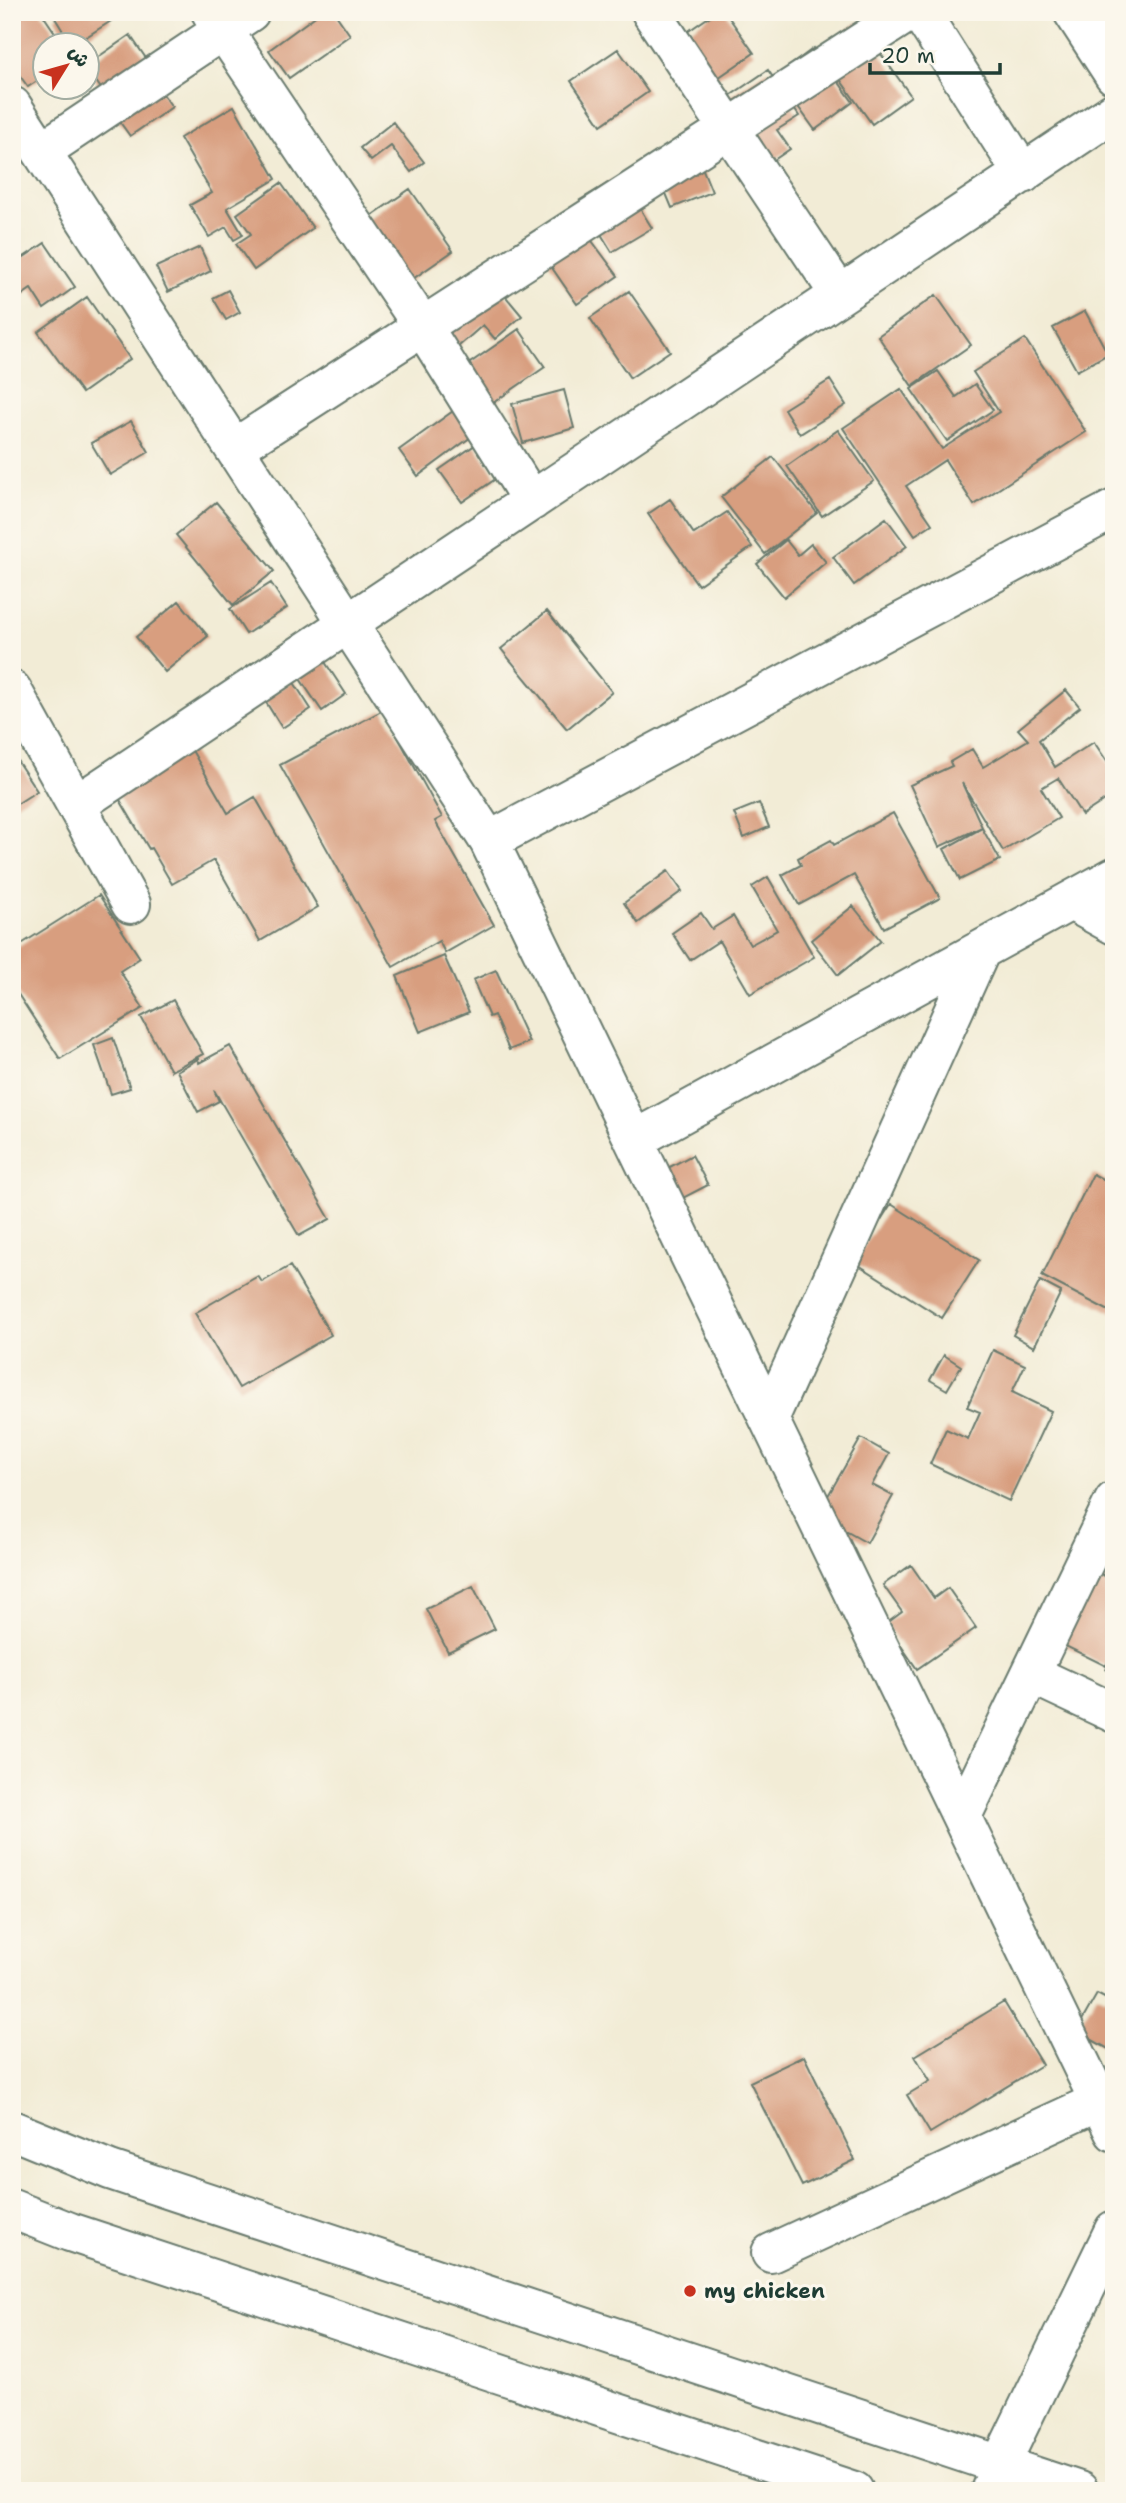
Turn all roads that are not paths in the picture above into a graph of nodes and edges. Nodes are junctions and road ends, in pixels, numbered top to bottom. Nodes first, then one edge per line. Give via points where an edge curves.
1 (651, 12) edge
2 (909, 12) edge
3 (920, 12) edge
4 (1073, 12) edge
5 (228, 18) edge
6 (1114, 75) edge
7 (12, 106) edge
8 (1114, 113) edge
9 (729, 128) junction
10 (42, 151) junction
11 (1023, 173) junction
12 (840, 295) junction
13 (423, 327) junction
14 (235, 448) junction
15 (532, 501) junction
16 (1114, 509) edge
17 (349, 623) junction
18 (12, 690) edge
19 (76, 804) junction
20 (489, 841) junction
21 (1114, 877) edge
22 (1071, 901) junction
23 (131, 904) dead end
24 (1114, 925) edge
25 (981, 950) junction
26 (634, 1140) junction
27 (769, 1419) junction
28 (1114, 1501) edge
29 (1031, 1674) junction
30 (1114, 1713) edge
31 (962, 1816) junction
32 (1107, 2116) edge
33 (12, 2130) edge
34 (12, 2209) edge
35 (1114, 2230) edge
36 (771, 2253) dead end
37 (995, 2478) edge
38 (854, 2491) edge
39 (1079, 2491) edge

1 - 9 street
2 - 9 street
3 - 11 street
4 - 6 street
5 - 10 street
5 - 13 street
7 - 10 street
8 - 11 street
9 - 12 street
9 - 13 street
10 - 14 street
11 - 12 street
12 - 15 street
13 - 14 street
13 - 15 street
14 - 17 street
15 - 17 street
16 - 20 street
17 - 19 street
17 - 20 street
18 - 19 street
19 - 23 street
20 - 26 street
21 - 22 street
22 - 24 street
22 - 25 street
25 - 26 street
25 - 27 street
26 - 27 street
27 - 31 street
28 - 29 street
29 - 30 street
29 - 31 street
31 - 32 street
32 - 36 street
33 - 37 street via 110,2170
34 - 38 street
35 - 37 street
37 - 39 street

